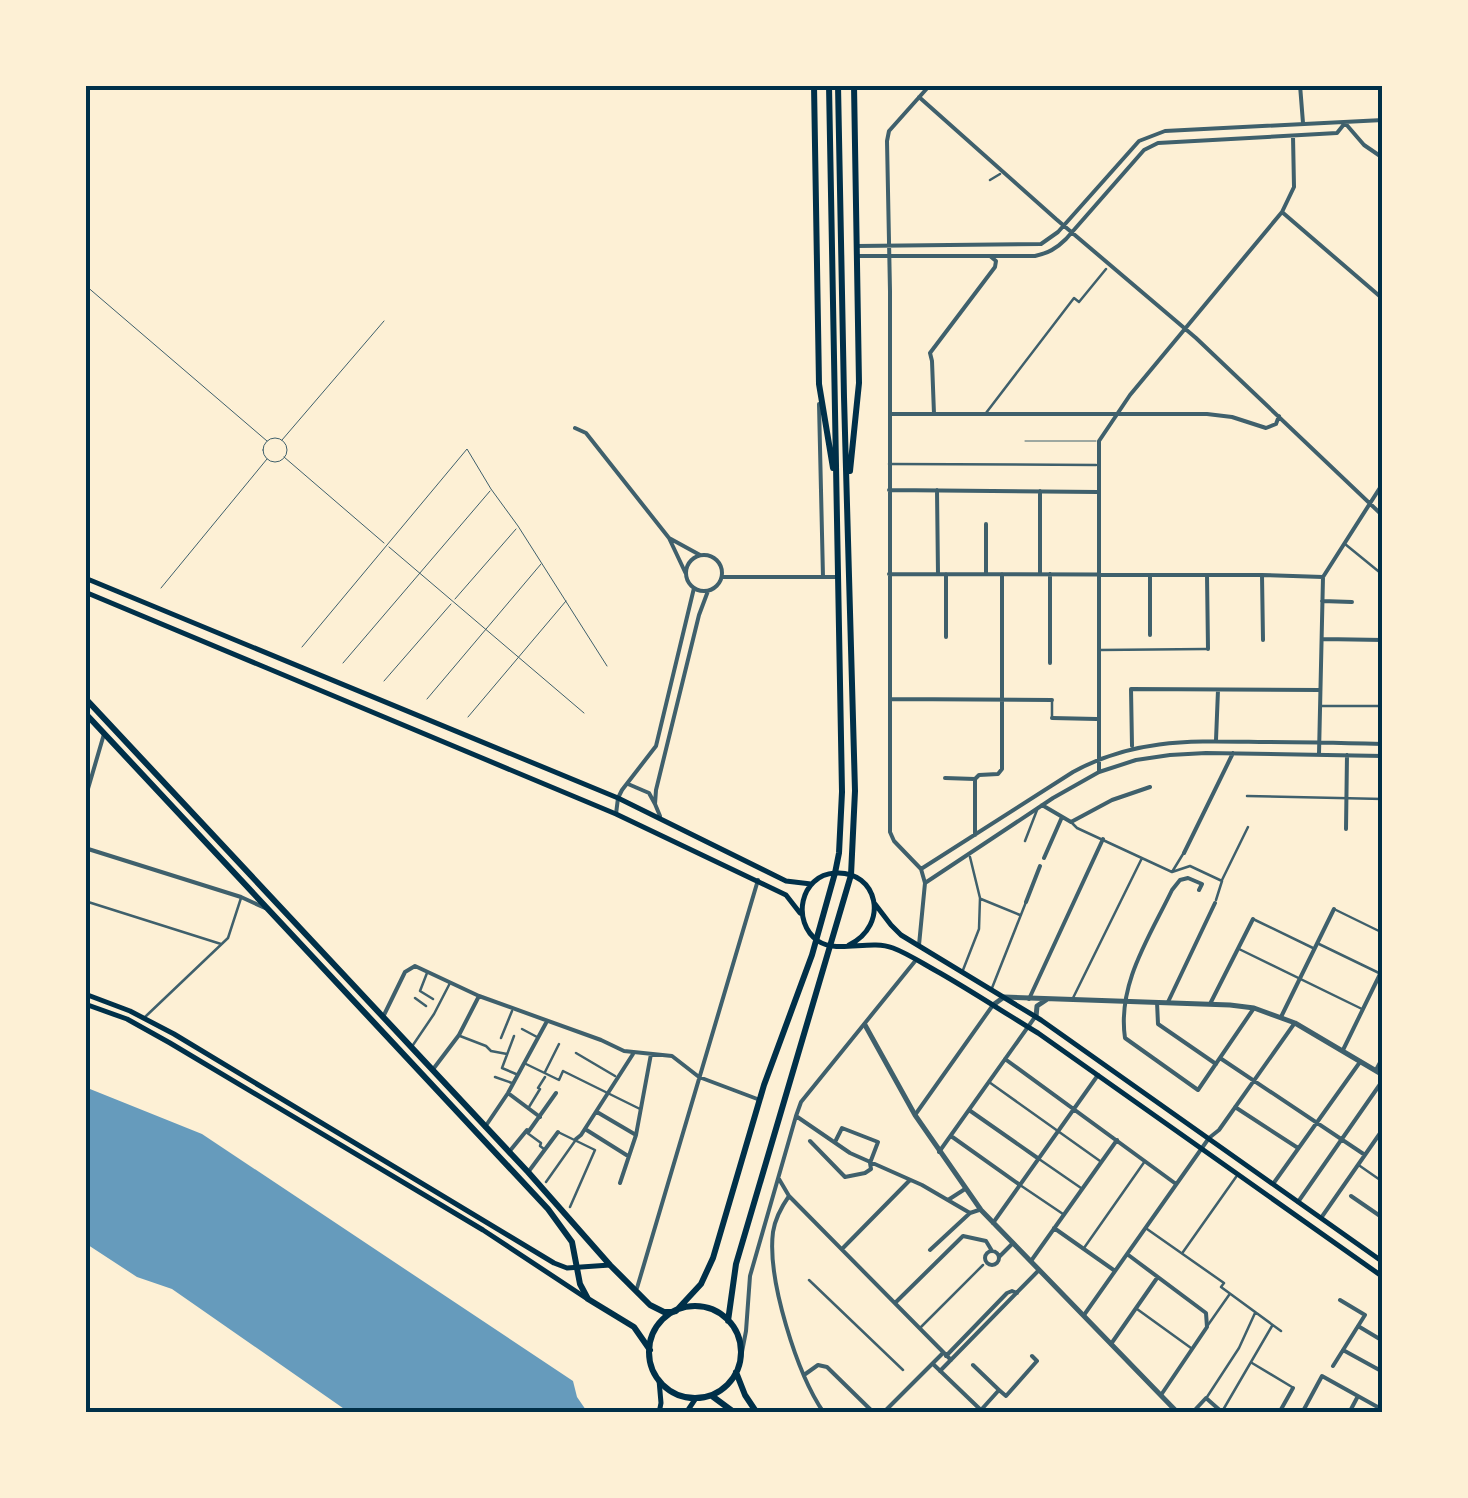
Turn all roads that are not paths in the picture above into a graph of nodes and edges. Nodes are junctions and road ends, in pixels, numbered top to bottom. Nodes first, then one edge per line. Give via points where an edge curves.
1 (814, 85) edge
2 (829, 85) edge
3 (838, 85) edge
4 (854, 85) edge
5 (930, 85) edge
6 (1300, 85) edge
7 (920, 96) junction
8 (1383, 120) edge
9 (1345, 123) junction
10 (1302, 124) junction
11 (1293, 136) junction
12 (1383, 158) edge
13 (1000, 174) dead end
14 (990, 180) dead end
15 (1282, 212) junction
16 (1064, 225) junction
17 (1072, 231) junction
18 (889, 245) junction
19 (858, 246) junction
20 (858, 256) junction
21 (890, 256) junction
22 (990, 256) junction
23 (1106, 269) dead end
24 (85, 285) edge
25 (1382, 295) edge
26 (384, 321) dead end
27 (1185, 328) junction
28 (819, 384) junction
29 (890, 414) junction
30 (934, 414) junction
31 (985, 414) junction
32 (1115, 414) junction
33 (1279, 416) junction
34 (574, 428) dead end
35 (282, 440) junction
36 (1026, 440) dead end
37 (1099, 440) junction
38 (267, 441) junction
39 (284, 458) junction
40 (267, 459) junction
41 (889, 464) junction
42 (1098, 465) junction
43 (1383, 483) edge
44 (491, 490) junction
45 (889, 490) junction
46 (937, 490) junction
47 (836, 492) junction
48 (848, 492) junction
49 (1040, 492) junction
50 (1098, 492) junction
51 (1370, 505) junction
52 (1383, 516) edge
53 (986, 524) dead end
54 (518, 526) junction
55 (669, 538) junction
56 (1344, 544) junction
57 (386, 545) junction
58 (700, 555) junction
59 (542, 563) junction
60 (420, 574) junction
61 (686, 574) junction
62 (890, 574) junction
63 (938, 574) junction
64 (946, 574) junction
65 (986, 574) junction
66 (1002, 574) junction
67 (1040, 574) junction
68 (1050, 574) junction
69 (1098, 574) junction
70 (1150, 575) junction
71 (1207, 575) junction
72 (1262, 575) junction
73 (1383, 575) edge
74 (722, 577) junction
75 (823, 577) junction
76 (837, 577) junction
77 (1322, 577) junction
78 (85, 578) edge
79 (161, 588) dead end
80 (694, 588) junction
81 (708, 591) junction
82 (85, 592) edge
83 (566, 601) junction
84 (1321, 601) junction
85 (453, 602) junction
86 (1352, 602) dead end
87 (486, 630) junction
88 (1150, 635) dead end
89 (946, 637) dead end
90 (1321, 639) junction
91 (1263, 640) dead end
92 (1383, 640) edge
93 (302, 647) dead end
94 (1208, 649) joint
95 (1098, 650) junction
96 (519, 658) junction
97 (1050, 663) dead end
98 (343, 664) dead end
99 (607, 666) dead end
100 (384, 681) dead end
101 (1218, 690) junction
102 (1320, 690) junction
103 (85, 698) edge
104 (890, 698) junction
105 (427, 699) dead end
106 (1002, 700) junction
107 (1052, 700) joint
108 (1320, 706) junction
109 (1383, 706) edge
110 (584, 713) dead end
111 (85, 714) edge
112 (468, 717) dead end
113 (1052, 718) joint
114 (1098, 719) junction
115 (104, 734) junction
116 (1216, 741) junction
117 (1319, 743) junction
118 (1383, 744) edge
119 (656, 746) junction
120 (1132, 748) junction
121 (1233, 754) junction
122 (1319, 754) junction
123 (1347, 755) junction
124 (1383, 756) edge
125 (1098, 758) junction
126 (663, 761) junction
127 (1098, 772) junction
128 (945, 778) dead end
129 (975, 779) junction
130 (626, 784) junction
131 (1150, 787) dead end
132 (1246, 796) dead end
133 (618, 798) junction
134 (1346, 798) junction
135 (85, 799) edge
136 (1383, 799) edge
137 (655, 804) junction
138 (1040, 806) junction
139 (616, 814) junction
140 (1062, 817) junction
141 (662, 820) junction
142 (1071, 822) junction
143 (1248, 827) dead end
144 (1346, 829) dead end
145 (975, 835) junction
146 (1103, 840) junction
147 (1025, 841) dead end
148 (85, 848) edge
149 (1184, 852) joint
150 (969, 853) junction
151 (1044, 858) joint
152 (1142, 858) junction
153 (1040, 866) joint
154 (922, 869) junction
155 (1172, 872) junction
156 (835, 873) junction
157 (851, 875) junction
158 (758, 880) junction
159 (256, 881) junction
160 (1222, 881) junction
161 (925, 883) junction
162 (812, 884) junction
163 (1199, 890) dead end
164 (252, 892) junction
165 (241, 897) junction
166 (980, 898) junction
167 (85, 901) edge
168 (874, 902) junction
169 (1026, 902) joint
170 (1215, 903) joint
171 (267, 908) junction
172 (1334, 909) joint
173 (801, 915) junction
174 (1021, 915) junction
175 (1252, 920) joint
176 (1383, 933) edge
177 (816, 940) junction
178 (221, 944) junction
179 (919, 944) junction
180 (850, 945) junction
181 (831, 946) junction
182 (1316, 946) junction
183 (1238, 948) junction
184 (916, 960) junction
185 (963, 971) junction
186 (1382, 971) edge
187 (428, 972) junction
188 (1300, 978) junction
189 (450, 982) junction
190 (992, 989) junction
191 (85, 994) edge
192 (425, 995) junction
193 (479, 996) junction
194 (1004, 997) junction
195 (414, 998) dead end
196 (433, 999) dead end
197 (1030, 999) junction
198 (1050, 999) junction
199 (1073, 1000) junction
200 (1124, 1001) junction
201 (420, 1002) junction
202 (1156, 1002) junction
203 (1168, 1002) junction
204 (85, 1004) edge
205 (1210, 1004) junction
206 (993, 1005) junction
207 (426, 1006) dead end
208 (1254, 1008) junction
209 (513, 1010) junction
210 (1363, 1010) junction
211 (1036, 1016) junction
212 (383, 1017) junction
213 (1282, 1017) junction
214 (144, 1018) junction
215 (546, 1022) junction
216 (1294, 1024) junction
217 (864, 1025) junction
218 (1029, 1027) junction
219 (522, 1029) dead end
220 (458, 1035) junction
221 (514, 1036) dead end
222 (538, 1037) junction
223 (501, 1038) dead end
224 (559, 1044) dead end
225 (411, 1047) junction
226 (1343, 1050) junction
227 (576, 1053) dead end
228 (507, 1054) junction
229 (633, 1054) junction
230 (651, 1054) junction
231 (1383, 1057) edge
232 (1220, 1058) junction
233 (1005, 1060) junction
234 (1360, 1062) junction
235 (524, 1064) junction
236 (1216, 1064) junction
237 (432, 1070) junction
238 (1375, 1072) junction
239 (546, 1074) junction
240 (518, 1075) junction
241 (1098, 1075) junction
242 (700, 1076) junction
243 (495, 1077) dead end
244 (617, 1077) junction
245 (1383, 1077) edge
246 (1254, 1080) junction
247 (989, 1082) junction
248 (513, 1083) junction
249 (508, 1092) junction
250 (556, 1092) dead end
251 (607, 1092) junction
252 (760, 1100) junction
253 (1235, 1107) junction
254 (528, 1108) junction
255 (1074, 1109) junction
256 (642, 1110) junction
257 (969, 1110) junction
258 (596, 1111) junction
259 (914, 1115) junction
260 (796, 1116) junction
261 (540, 1117) junction
262 (1317, 1122) junction
263 (485, 1127) junction
264 (585, 1130) junction
265 (1383, 1130) edge
266 (526, 1132) junction
267 (558, 1132) joint
268 (1058, 1132) junction
269 (636, 1135) junction
270 (951, 1136) junction
271 (1209, 1138) junction
272 (1342, 1139) junction
273 (576, 1140) junction
274 (1117, 1140) junction
275 (1375, 1140) junction
276 (810, 1141) dead end
277 (835, 1144) junction
278 (1383, 1146) edge
279 (1298, 1148) junction
280 (546, 1150) junction
281 (1203, 1150) junction
282 (509, 1152) junction
283 (939, 1152) junction
284 (1365, 1155) junction
285 (630, 1157) junction
286 (1038, 1159) junction
287 (1145, 1160) junction
288 (1102, 1162) junction
289 (870, 1163) junction
290 (1358, 1165) junction
291 (528, 1172) junction
292 (1238, 1174) junction
293 (778, 1178) junction
294 (910, 1180) junction
295 (546, 1182) dead end
296 (1383, 1182) edge
297 (620, 1183) dead end
298 (1020, 1184) junction
299 (1176, 1184) junction
300 (1272, 1184) junction
301 (964, 1189) junction
302 (1082, 1189) junction
303 (1341, 1190) junction
304 (790, 1196) junction
305 (1351, 1196) joint
306 (948, 1200) junction
307 (1298, 1202) junction
308 (570, 1206) dead end
309 (980, 1210) junction
310 (970, 1212) junction
311 (1064, 1215) junction
312 (1321, 1218) junction
313 (1383, 1218) edge
314 (994, 1222) junction
315 (1054, 1228) junction
316 (1146, 1228) junction
317 (773, 1236) junction
318 (760, 1243) junction
319 (1013, 1243) junction
320 (1383, 1247) edge
321 (842, 1249) junction
322 (1083, 1249) junction
323 (930, 1250) dead end
324 (992, 1251) junction
325 (1182, 1253) junction
326 (1126, 1254) junction
327 (999, 1257) junction
328 (1376, 1257) junction
329 (1031, 1261) junction
330 (1383, 1262) edge
331 (610, 1265) junction
332 (983, 1265) dead end
333 (577, 1268) junction
334 (1039, 1270) junction
335 (1115, 1271) junction
336 (1158, 1277) junction
337 (1383, 1277) edge
338 (809, 1280) dead end
339 (636, 1291) junction
340 (1230, 1294) junction
341 (588, 1299) junction
342 (1340, 1300) dead end
343 (895, 1303) junction
344 (1136, 1308) junction
345 (675, 1311) junction
346 (1255, 1312) junction
347 (1084, 1316) junction
348 (728, 1320) junction
349 (1272, 1325) junction
350 (1207, 1326) junction
351 (1358, 1326) junction
352 (920, 1328) junction
353 (1281, 1331) dead end
354 (1383, 1340) edge
355 (1111, 1344) junction
356 (1192, 1349) junction
357 (650, 1350) junction
358 (1343, 1350) junction
359 (947, 1356) junction
360 (1032, 1356) dead end
361 (741, 1357) junction
362 (1250, 1362) junction
363 (932, 1364) junction
364 (973, 1365) dead end
365 (1332, 1366) dead end
366 (903, 1370) dead end
367 (940, 1371) junction
368 (736, 1372) junction
369 (1383, 1372) edge
370 (804, 1376) junction
371 (659, 1380) junction
372 (1294, 1388) joint
373 (1000, 1390) junction
374 (711, 1395) junction
375 (1161, 1395) junction
376 (1358, 1396) junction
377 (696, 1398) junction
378 (1206, 1398) junction
379 (1383, 1410) edge
380 (659, 1412) edge
381 (982, 1412) edge
382 (1223, 1412) edge
383 (686, 1413) edge
384 (736, 1413) edge
385 (758, 1413) edge
386 (824, 1413) edge
387 (874, 1413) edge
388 (883, 1413) edge
389 (1178, 1413) edge
390 (1192, 1413) edge
391 (1279, 1413) edge
392 (1302, 1413) edge
393 (1349, 1413) edge

1 - 28 main road
2 - 47 main road
3 - 48 main road
4 - 19 main road
5 - 7 street
6 - 10 street
7 - 16 street
7 - 18 street via 888,136
8 - 9 street
9 - 10 street
9 - 11 street via 1337,133
9 - 12 street
10 - 16 street via 1165,131 1139,141
11 - 15 street via 1294,187
11 - 17 street via 1150,146
13 - 14 street
15 - 25 street
15 - 27 street
16 - 17 street
16 - 18 street via 1030,245
17 - 22 street via 1046,254
17 - 27 street
18 - 19 street
18 - 21 street
19 - 20 main road
20 - 21 street
20 - 48 main road via 859,383
21 - 22 street
21 - 29 street
22 - 30 street via 995,268 930,352
23 - 31 street via 1079,302 1074,298
24 - 38 lane
26 - 35 lane
27 - 32 street
27 - 33 street
28 - 47 main road
28 - 75 street
29 - 30 street
29 - 41 street
30 - 31 street
31 - 32 street
32 - 33 street via 1207,414 1266,428
32 - 37 street
33 - 51 street
34 - 55 street via 586,433
35 - 38 lane
35 - 39 lane
36 - 37 lane
37 - 42 street
38 - 40 lane
39 - 40 lane
39 - 57 lane
40 - 79 lane
41 - 42 street
41 - 45 street
42 - 50 street
43 - 51 street
44 - 54 lane
44 - 57 lane via 466,450
44 - 60 lane
45 - 46 street
45 - 62 street
46 - 49 street
46 - 63 street
47 - 76 main road
48 - 157 main road
49 - 50 street
49 - 67 street
50 - 69 street
51 - 52 street
51 - 56 street
53 - 65 street
54 - 59 lane
54 - 85 lane
55 - 58 street
55 - 61 street
56 - 73 street
56 - 77 street
57 - 60 lane
57 - 93 lane
58 - 61 street
58 - 74 street via 717,560
59 - 83 lane
59 - 87 lane
60 - 85 lane
60 - 98 lane
61 - 80 street
62 - 63 street
62 - 104 street
63 - 64 street
64 - 65 street
64 - 89 street
65 - 66 street
66 - 67 street
66 - 106 street
67 - 68 street
68 - 69 street
68 - 97 street
69 - 70 street
69 - 95 street
70 - 71 street
70 - 88 street
71 - 72 street
71 - 94 street
72 - 77 street
72 - 91 street
74 - 75 street
74 - 81 street
75 - 76 street
76 - 156 main road via 842,792
77 - 84 street
78 - 133 main road
80 - 81 street
80 - 119 street
81 - 126 street
82 - 139 main road
83 - 96 lane
83 - 99 lane
84 - 86 street
84 - 90 street
85 - 87 lane
85 - 100 lane
87 - 96 lane
87 - 105 lane
90 - 92 street
90 - 102 street
94 - 95 street
95 - 114 street
96 - 110 lane
96 - 112 lane
101 - 102 street
101 - 116 street
101 - 120 street via 1131,690
102 - 108 street
103 - 159 main road
104 - 106 street
104 - 154 street via 890,832
106 - 107 street
106 - 129 street via 1002,769
107 - 113 street
108 - 109 street
108 - 117 street
111 - 115 main road
113 - 114 street
114 - 125 street
115 - 135 street
115 - 164 main road
116 - 117 street
116 - 120 street
117 - 118 street
117 - 122 street
119 - 126 street
119 - 130 street
120 - 125 street
121 - 122 street
121 - 127 street via 1170,755
121 - 149 street
122 - 123 street
123 - 124 street
123 - 134 street
125 - 127 street
125 - 145 street
126 - 137 street
127 - 138 street
128 - 129 street
129 - 145 street
130 - 133 street
130 - 137 street via 648,793
131 - 142 street
132 - 134 street
133 - 139 street
133 - 141 main road
134 - 136 street
134 - 144 street
137 - 141 street
138 - 140 street
138 - 147 street
138 - 150 street
139 - 158 main road
140 - 142 street
140 - 151 street
141 - 162 main road via 786,881
142 - 146 street
143 - 160 street
145 - 154 street
146 - 152 street
146 - 197 street
148 - 165 street
149 - 155 street
150 - 161 street
150 - 166 street
151 - 153 street
152 - 155 street
152 - 199 street
153 - 169 street
154 - 161 street
155 - 160 street via 1190,866
156 - 157 main road
156 - 162 main road
156 - 177 main road
157 - 168 main road
157 - 181 main road
158 - 173 main road via 786,894
158 - 242 street
159 - 164 street
159 - 212 main road
160 - 170 street
161 - 179 street
162 - 173 main road
163 - 200 street via 1202,884 1188,878 1172,890
164 - 165 street
164 - 171 main road
165 - 171 street
165 - 178 street
166 - 174 street
166 - 185 street via 979,929
167 - 178 street
168 - 179 main road via 891,926
168 - 180 main road via 868,931
169 - 174 street
170 - 203 street
171 - 333 main road via 548,1209 572,1242
172 - 176 street
172 - 182 street
173 - 177 main road
174 - 190 street
175 - 182 street
175 - 183 street
177 - 181 main road
177 - 252 main road
178 - 214 street
179 - 185 main road
180 - 181 main road
180 - 184 main road via 890,947
181 - 348 main road via 736,1264
182 - 186 street
182 - 188 street
183 - 188 street
183 - 205 street
184 - 206 main road
184 - 217 street
185 - 190 main road
186 - 210 street
187 - 189 street
187 - 192 street via 420,992
187 - 212 street via 415,966 406,972
188 - 210 street
188 - 213 street
189 - 193 street
189 - 225 street
190 - 194 main road
191 - 214 main road
192 - 196 street
192 - 201 street
193 - 209 street
193 - 220 street
194 - 197 street
194 - 206 street
194 - 211 main road
195 - 201 street
197 - 198 street
198 - 199 street
198 - 211 street via 1039,1003
199 - 200 street
200 - 202 street
200 - 236 street via 1126,1038 1198,1090
201 - 207 street
202 - 203 street
202 - 236 street via 1158,1024
203 - 205 street
204 - 341 main road via 170,1043
205 - 208 street
206 - 218 main road
206 - 259 street
208 - 213 street
208 - 232 street
209 - 215 street
209 - 223 street
210 - 226 street
211 - 218 street
211 - 271 main road
212 - 225 main road
213 - 216 street
214 - 333 main road via 538,1254
215 - 222 street
215 - 229 street
216 - 226 street
216 - 246 street
217 - 259 street
217 - 260 street
218 - 233 street
218 - 241 main road
219 - 222 street
220 - 228 street
220 - 237 street
221 - 228 street
222 - 235 street
224 - 239 street
225 - 237 main road
226 - 234 street
227 - 244 street
228 - 240 street via 502,1068
229 - 230 street
229 - 244 street
230 - 242 street via 677,1059
230 - 256 street
231 - 238 street
232 - 236 street
232 - 246 street
233 - 247 street
233 - 255 street
234 - 238 street
234 - 262 street
235 - 239 street
235 - 240 street
237 - 263 main road
238 - 245 street
239 - 251 street via 559,1080 563,1071
239 - 254 street
240 - 248 street
241 - 255 street
241 - 281 main road
242 - 252 street
242 - 339 street
243 - 248 street
244 - 251 street
245 - 272 street
246 - 253 street
246 - 262 street
247 - 257 street
247 - 268 street
248 - 249 street
249 - 254 street
249 - 263 street
250 - 261 street
251 - 256 street
251 - 258 street
252 - 345 main road via 713,1258 701,1284
253 - 271 street
253 - 279 street
254 - 261 street
255 - 268 street
255 - 274 street
256 - 269 street
257 - 270 street
257 - 286 street
258 - 264 street
258 - 269 street
259 - 283 street
260 - 277 street
260 - 293 street
261 - 266 street
262 - 272 street
262 - 279 street
263 - 282 main road
264 - 273 street
264 - 285 street
265 - 275 street
266 - 280 street
266 - 282 street
267 - 273 street
267 - 280 street
268 - 286 street
268 - 288 street
269 - 285 street
270 - 283 street
270 - 298 street
271 - 281 street
271 - 300 main road
272 - 284 street
272 - 307 street
273 - 295 street
273 - 308 street via 595,1150
274 - 287 street
274 - 288 street
275 - 278 street
275 - 284 street
276 - 289 street via 845,1177 865,1173
277 - 289 street
277 - 289 street via 842,1128 878,1142
279 - 300 street
280 - 291 street
281 - 292 main road
281 - 299 street
282 - 291 main road
283 - 301 street
284 - 290 street
285 - 297 street
286 - 298 street
286 - 302 street
287 - 299 street
287 - 322 street
288 - 302 street
289 - 294 street
290 - 296 street
290 - 303 street
291 - 331 main road
292 - 325 street
292 - 337 main road
293 - 304 street
293 - 318 street
294 - 306 street
294 - 321 street
298 - 311 street
298 - 314 street
299 - 316 street
300 - 307 main road
301 - 306 street
301 - 309 street
302 - 311 street
303 - 305 street
303 - 312 street
304 - 317 street
304 - 321 street
305 - 313 street
306 - 310 street
307 - 312 main road
309 - 310 street
309 - 314 street
310 - 323 street
311 - 315 street
312 - 328 main road
314 - 319 street
315 - 322 street
315 - 329 street
316 - 325 street
316 - 326 street
317 - 318 street
317 - 370 street via 774,1274
318 - 361 street
319 - 327 street
319 - 329 street
320 - 328 street
321 - 343 street
322 - 335 street
324 - 327 street
324 - 327 street via 988,1263
324 - 343 street via 986,1241 963,1236
325 - 340 street via 1224,1282
326 - 335 street
326 - 336 street
328 - 330 main road
329 - 334 street
331 - 333 main road
331 - 339 main road
332 - 352 street
333 - 341 main road
334 - 347 street
334 - 359 street
335 - 347 street
336 - 344 street
336 - 350 street via 1206,1313
338 - 366 street
339 - 345 main road via 655,1308
340 - 346 street
340 - 350 street
341 - 357 main road via 634,1328
342 - 351 street via 1365,1316
343 - 352 street
344 - 355 street
344 - 356 street
345 - 348 main road via 700,1306
345 - 357 main road via 656,1329
346 - 349 street
346 - 378 street
347 - 355 street
348 - 361 main road
349 - 353 street
349 - 362 street
350 - 356 street
351 - 354 street
351 - 358 street
352 - 359 street
355 - 375 street
356 - 375 street
357 - 371 main road
358 - 365 street
358 - 369 street
359 - 363 street
359 - 367 street
360 - 373 street via 1038,1362 1006,1396
361 - 368 main road
362 - 372 street
362 - 382 street
363 - 367 street
363 - 388 street
364 - 373 street
367 - 381 street
368 - 374 main road
368 - 385 main road
370 - 386 street
370 - 387 street via 828,1366
371 - 377 main road via 678,1395
371 - 380 main road
372 - 391 street
373 - 381 street
374 - 377 main road
374 - 384 main road
375 - 389 street
376 - 379 street
376 - 392 street via 1322,1376
376 - 393 street
377 - 383 main road
378 - 382 street
378 - 390 street

